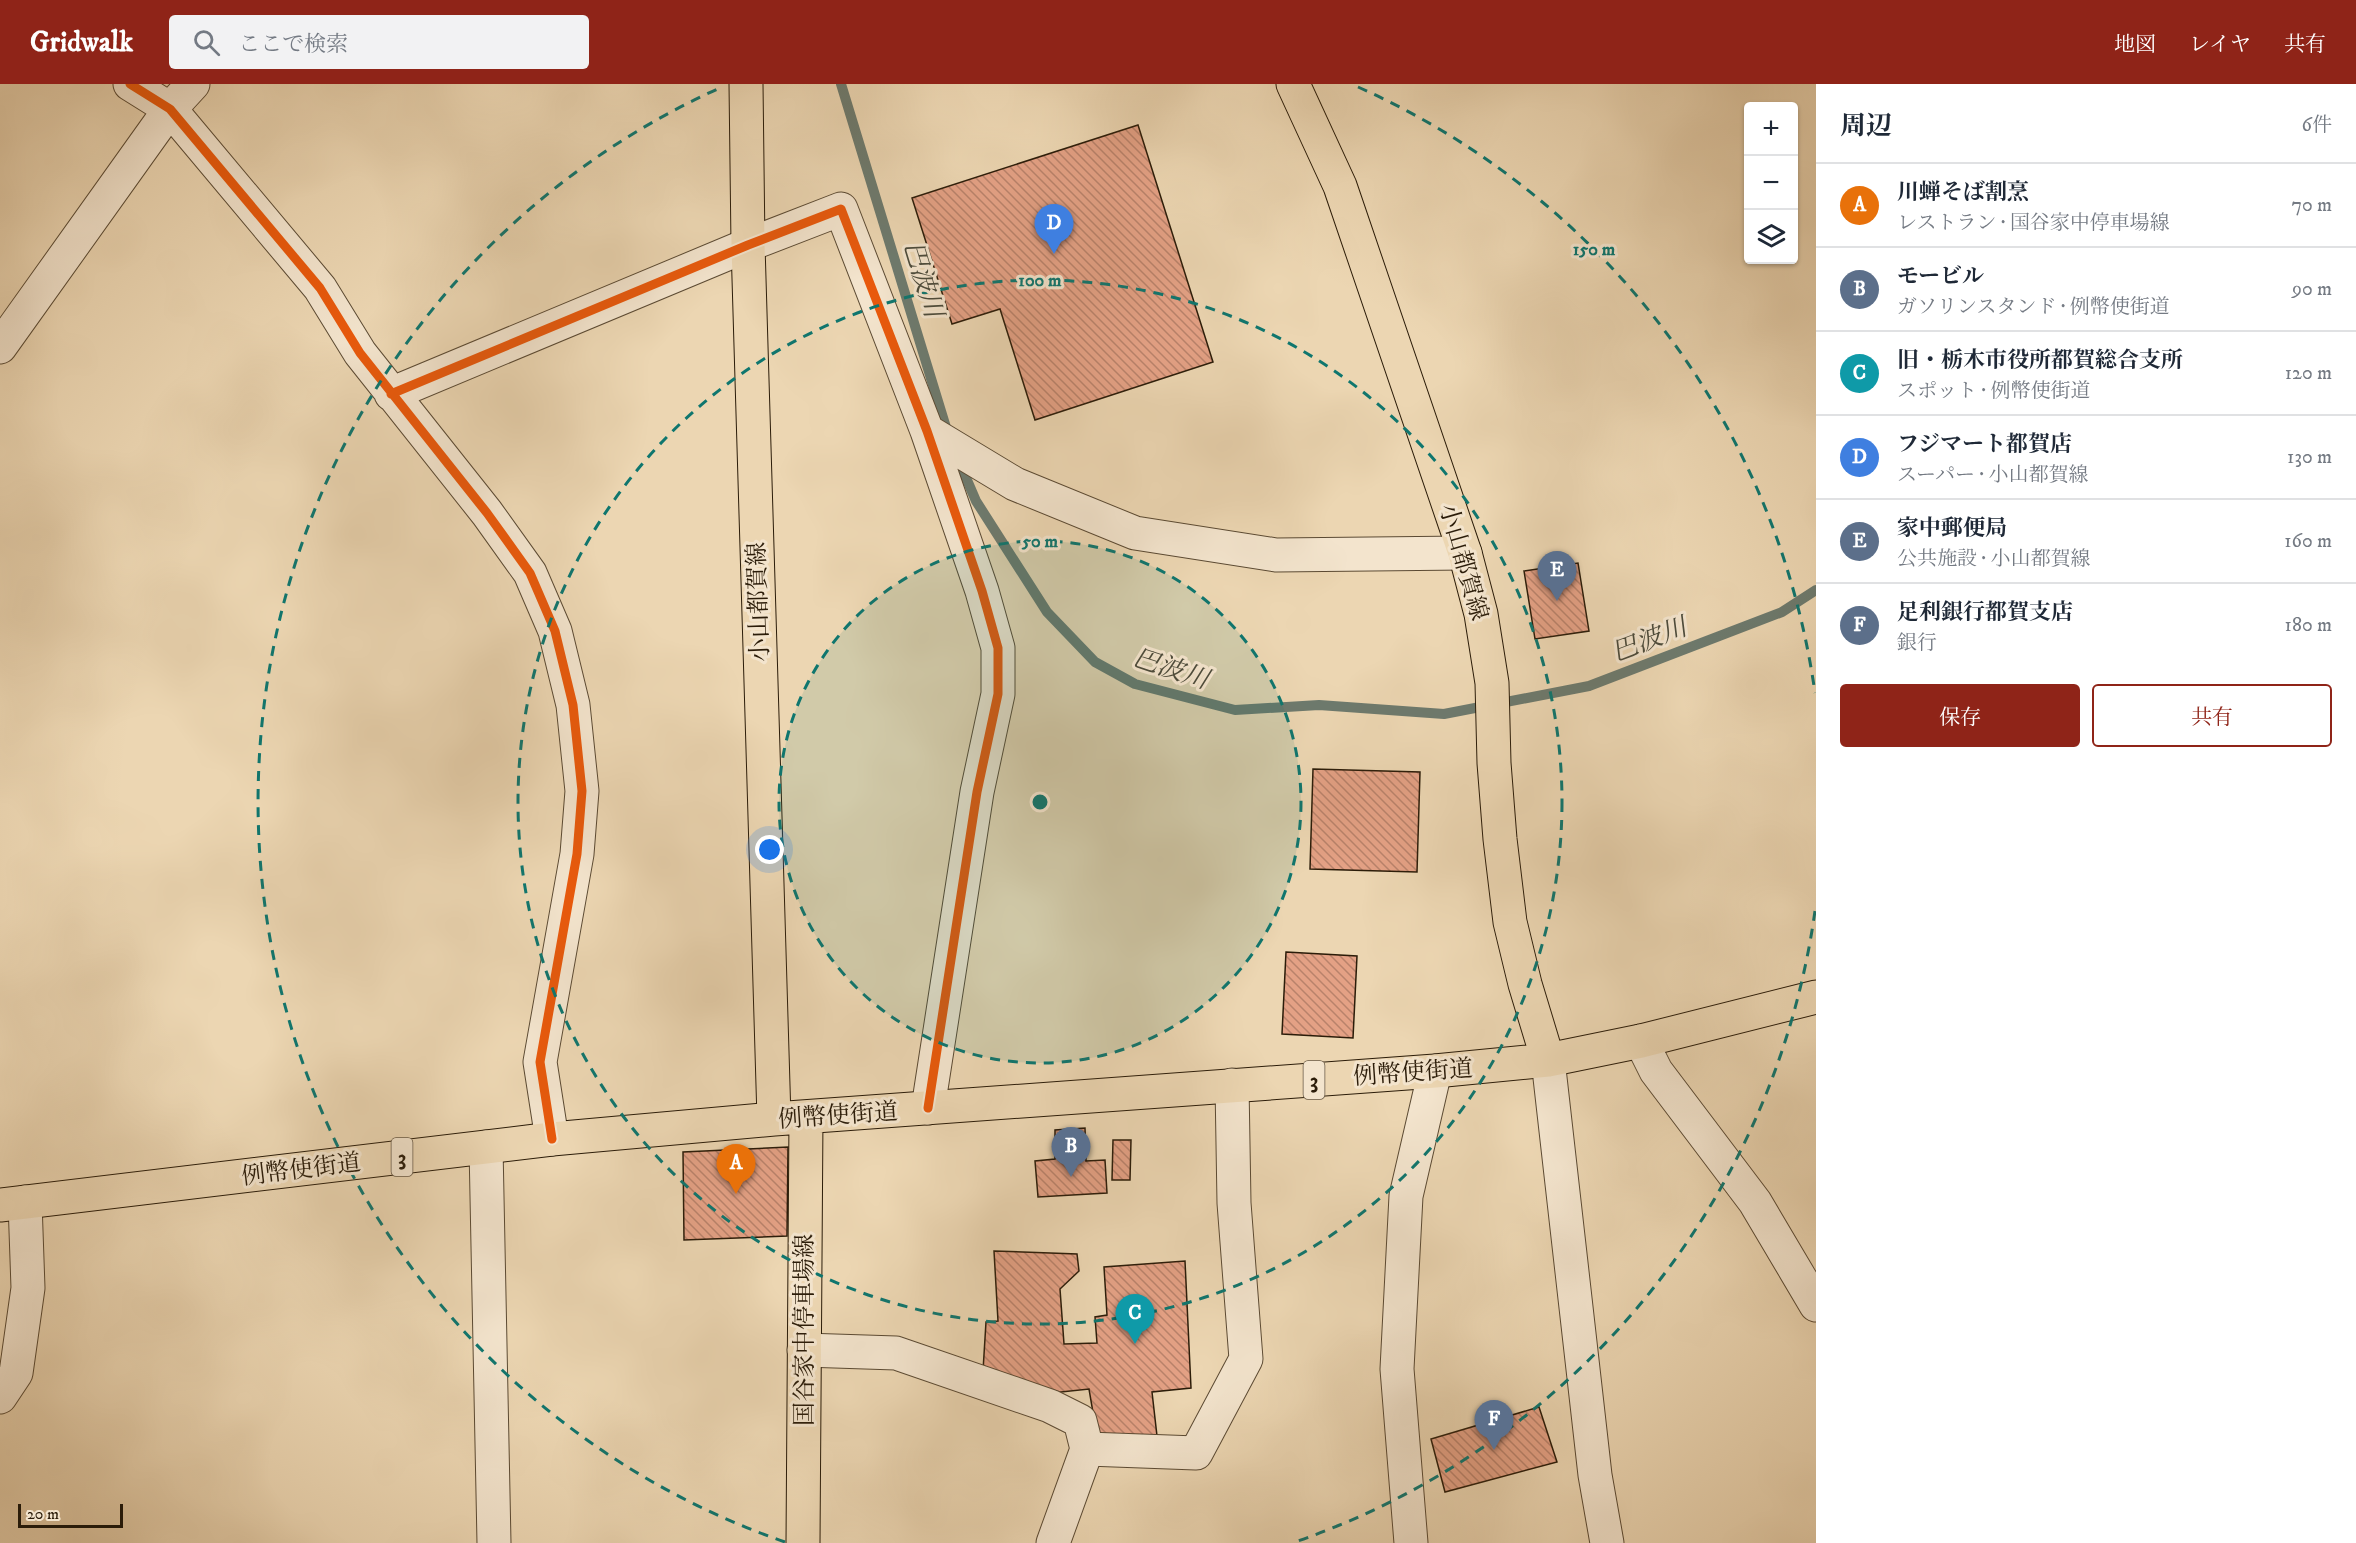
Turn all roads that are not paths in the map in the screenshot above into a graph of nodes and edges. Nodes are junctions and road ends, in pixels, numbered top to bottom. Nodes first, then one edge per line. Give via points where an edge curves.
1 (130, 84) edge
2 (193, 84) edge
3 (746, 84) edge
4 (1293, 84) edge
5 (170, 109) junction
6 (748, 245) junction
7 (0, 347) edge
8 (391, 394) junction
9 (927, 431) junction
10 (1465, 554) junction
11 (1816, 998) edge
12 (1641, 1041) junction
13 (1548, 1060) junction
14 (1435, 1071) junction
15 (1232, 1085) junction
16 (928, 1108) junction
17 (790, 1118) junction
18 (552, 1139) junction
19 (486, 1147) junction
20 (13, 1203) edge
21 (1816, 1305) edge
22 (804, 1350) junction
23 (0, 1397) edge
24 (1087, 1449) junction
25 (494, 1543) edge
26 (803, 1543) edge
27 (1053, 1543) edge
28 (1411, 1543) edge
29 (1607, 1543) edge

1 - 5 street
2 - 5 street
3 - 6 main road, 小山都賀線
4 - 10 main road, 小山都賀線 via 1340,186
5 - 7 street
5 - 8 street via 320,288
6 - 8 street
6 - 9 street via 841,209
6 - 17 main road, 小山都賀線
8 - 18 street via 530,573 555,631 573,705 582,791 578,854 540,1062
9 - 10 street via 1015,484 1135,533 1276,555
9 - 16 street via 998,648 998,694 975,803
10 - 13 main road, 小山都賀線 via 1481,614 1492,683 1494,763 1510,922
11 - 12 main road, 例幣使街道 / 3
12 - 13 main road, 例幣使街道 / 3
12 - 21 street via 1656,1071 1755,1202
13 - 14 main road, 例幣使街道 / 3
13 - 29 street via 1595,1476
14 - 15 main road, 例幣使街道 / 3
14 - 28 street via 1406,1196 1397,1369
15 - 16 main road, 例幣使街道 / 3
15 - 24 street via 1233,1203 1246,1359 1196,1453
16 - 17 main road, 例幣使街道 / 3
17 - 18 main road, 例幣使街道 / 3
17 - 22 main road, 国谷家中停車場線
18 - 19 main road, 例幣使街道 / 3
19 - 20 main road, 例幣使街道 / 3
19 - 25 street
20 - 23 street via 28,1288 16,1372
22 - 24 street via 896,1353 1039,1402 1080,1421
22 - 26 main road, 国谷家中停車場線
24 - 27 street

